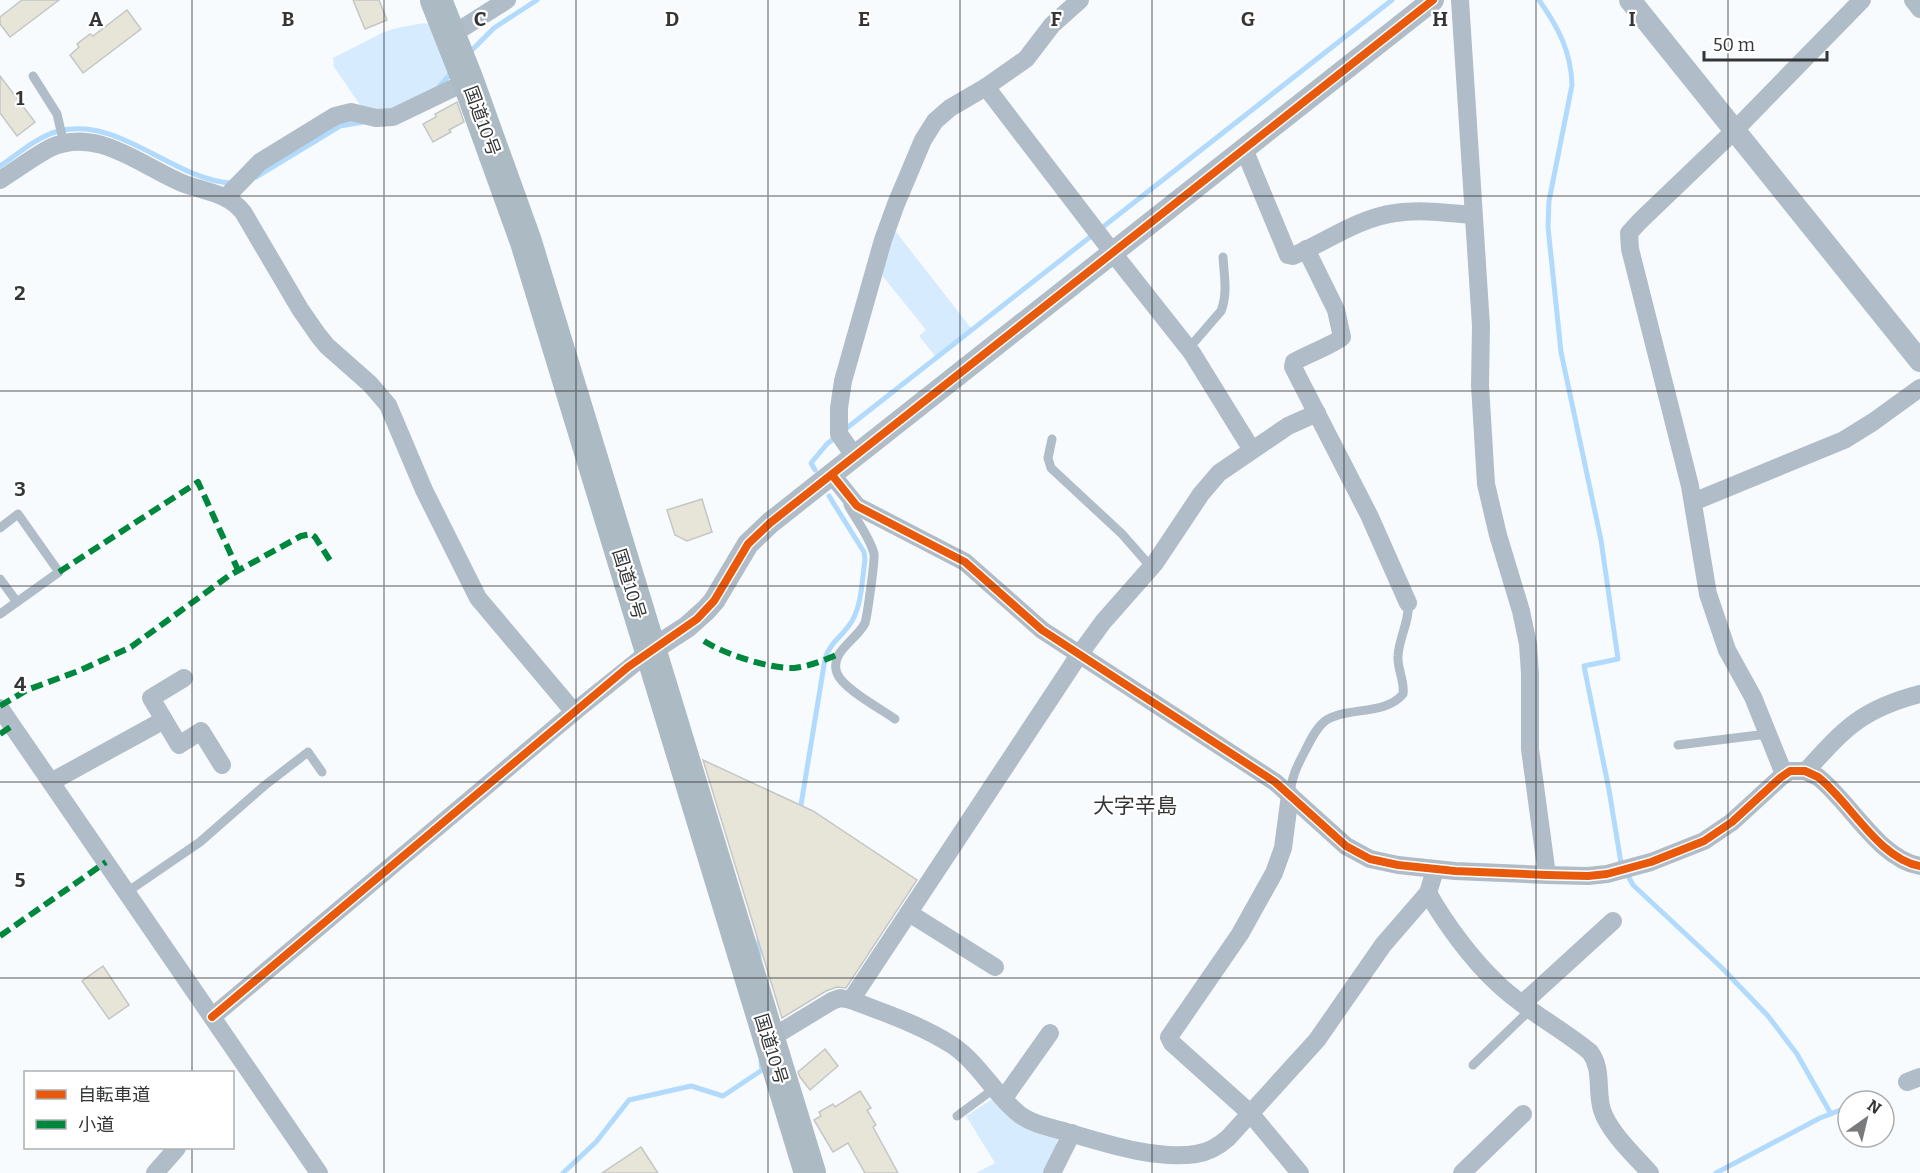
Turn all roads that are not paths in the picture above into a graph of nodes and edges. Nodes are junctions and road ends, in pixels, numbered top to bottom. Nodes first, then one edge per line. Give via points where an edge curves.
1 (436, 0) edge
2 (507, 0) edge
3 (1080, 0) edge
4 (1433, 0) edge
5 (1460, 0) edge
6 (1630, 0) edge
7 (1862, 0) edge
8 (1913, 0) edge
9 (1920, 9) edge
10 (459, 59) junction
11 (33, 76) dead end
12 (986, 87) junction
13 (1735, 130) junction
14 (64, 144) junction
15 (1244, 149) junction
16 (0, 180) edge
17 (226, 197) junction
18 (1473, 215) junction
19 (1306, 249) junction
20 (1113, 253) junction
21 (1223, 257) dead end
22 (1188, 348) junction
23 (1920, 361) edge
24 (1920, 388) edge
25 (1317, 413) junction
26 (1052, 439) dead end
27 (1252, 450) junction
28 (855, 457) junction
29 (832, 475) junction
30 (846, 494) junction
31 (1693, 502) junction
32 (0, 528) edge
33 (1151, 567) junction
34 (0, 579) edge
35 (17, 602) junction
36 (1407, 603) joint
37 (0, 614) edge
38 (650, 651) junction
39 (1079, 655) junction
40 (184, 678) dead end
41 (1920, 694) edge
42 (0, 708) edge
43 (574, 712) junction
44 (895, 719) dead end
45 (164, 720) junction
46 (1767, 734) junction
47 (1678, 745) dead end
48 (222, 765) dead end
49 (1806, 771) junction
50 (322, 772) dead end
51 (1784, 774) junction
52 (51, 782) junction
53 (1290, 795) junction
54 (1435, 870) junction
55 (1917, 870) edge
56 (1547, 875) junction
57 (127, 892) junction
58 (1428, 893) junction
59 (909, 913) junction
60 (1613, 921) dead end
61 (995, 967) dead end
62 (851, 1000) junction
63 (1527, 1006) junction
64 (212, 1017) junction
65 (1050, 1034) dead end
66 (769, 1040) junction
67 (1473, 1065) dead end
68 (237, 1067) edge
69 (999, 1093) junction
70 (1250, 1113) junction
71 (1523, 1114) dead end
72 (957, 1116) dead end
73 (1072, 1133) junction
74 (176, 1149) edge
75 (155, 1173) edge
76 (319, 1173) edge
77 (810, 1173) edge
78 (1052, 1173) edge
79 (1300, 1173) edge
80 (1462, 1173) edge
81 (1650, 1173) edge

1 - 10 highway, 国道10号
2 - 10 street
3 - 12 street via 1052,25 1026,58
4 - 15 street
5 - 18 street
6 - 13 street
7 - 13 street
8 - 9 street
10 - 17 street via 393,117 340,114 269,156
10 - 38 highway, 国道10号 via 526,242
11 - 14 lane via 54,109
12 - 20 street
12 - 28 street via 935,121 923,140 883,240 839,408 839,434
13 - 23 street
13 - 31 street via 1629,233
14 - 16 street
14 - 17 street via 87,141 105,146 182,183
15 - 19 street via 1285,251 1293,256
15 - 20 street
17 - 43 street via 243,212 318,335 384,399 478,598
18 - 19 street via 1392,213
18 - 56 street via 1486,484 1528,644 1530,750
19 - 25 street via 1330,294 1342,332 1337,342 1293,363
20 - 22 street
20 - 28 street
21 - 22 lane via 1224,304
22 - 27 street
24 - 31 street via 1844,440
25 - 27 street via 1288,426
25 - 36 street via 1383,544
26 - 33 lane via 1048,458 1051,468 1122,534
27 - 33 street via 1207,486
28 - 29 street
29 - 30 street
29 - 38 street via 748,544 714,601 697,619
30 - 39 street via 857,506 965,562 1030,620
30 - 44 lane via 874,559 865,622 839,654 836,671 843,683
31 - 46 street via 1708,594 1727,650 1753,697
32 - 35 lane via 18,514 59,572
33 - 39 street
34 - 35 lane
35 - 37 lane
36 - 53 lane via 1398,658 1403,694 1388,704 1325,721 1296,767
38 - 43 street
38 - 66 highway, 国道10号
39 - 53 street
39 - 59 street
40 - 45 street via 151,698
41 - 49 street via 1860,718
42 - 52 street
43 - 64 street
45 - 48 street via 179,745 201,731
45 - 52 street
46 - 47 lane
46 - 51 street
49 - 51 street
49 - 55 street via 1824,781 1880,842
50 - 57 lane via 308,752 194,847
51 - 56 street via 1732,822 1689,848 1619,872
52 - 57 street
53 - 54 street via 1361,855
53 - 70 street via 1283,848 1274,873 1240,934 1169,1037
54 - 56 street
54 - 58 street
57 - 64 street
58 - 63 street via 1488,974
58 - 70 street via 1383,945 1312,1046
59 - 61 street
59 - 62 street
60 - 63 street
62 - 66 street via 832,1001
62 - 69 street via 952,1046
63 - 67 lane
63 - 81 street via 1594,1057 1605,1118
64 - 68 street
65 - 69 street
66 - 77 highway, 国道10号
68 - 76 street
69 - 72 lane
69 - 73 street via 1029,1120
70 - 73 street via 1220,1145 1197,1154 1128,1149
70 - 79 street
71 - 80 street
73 - 78 street
74 - 75 street

